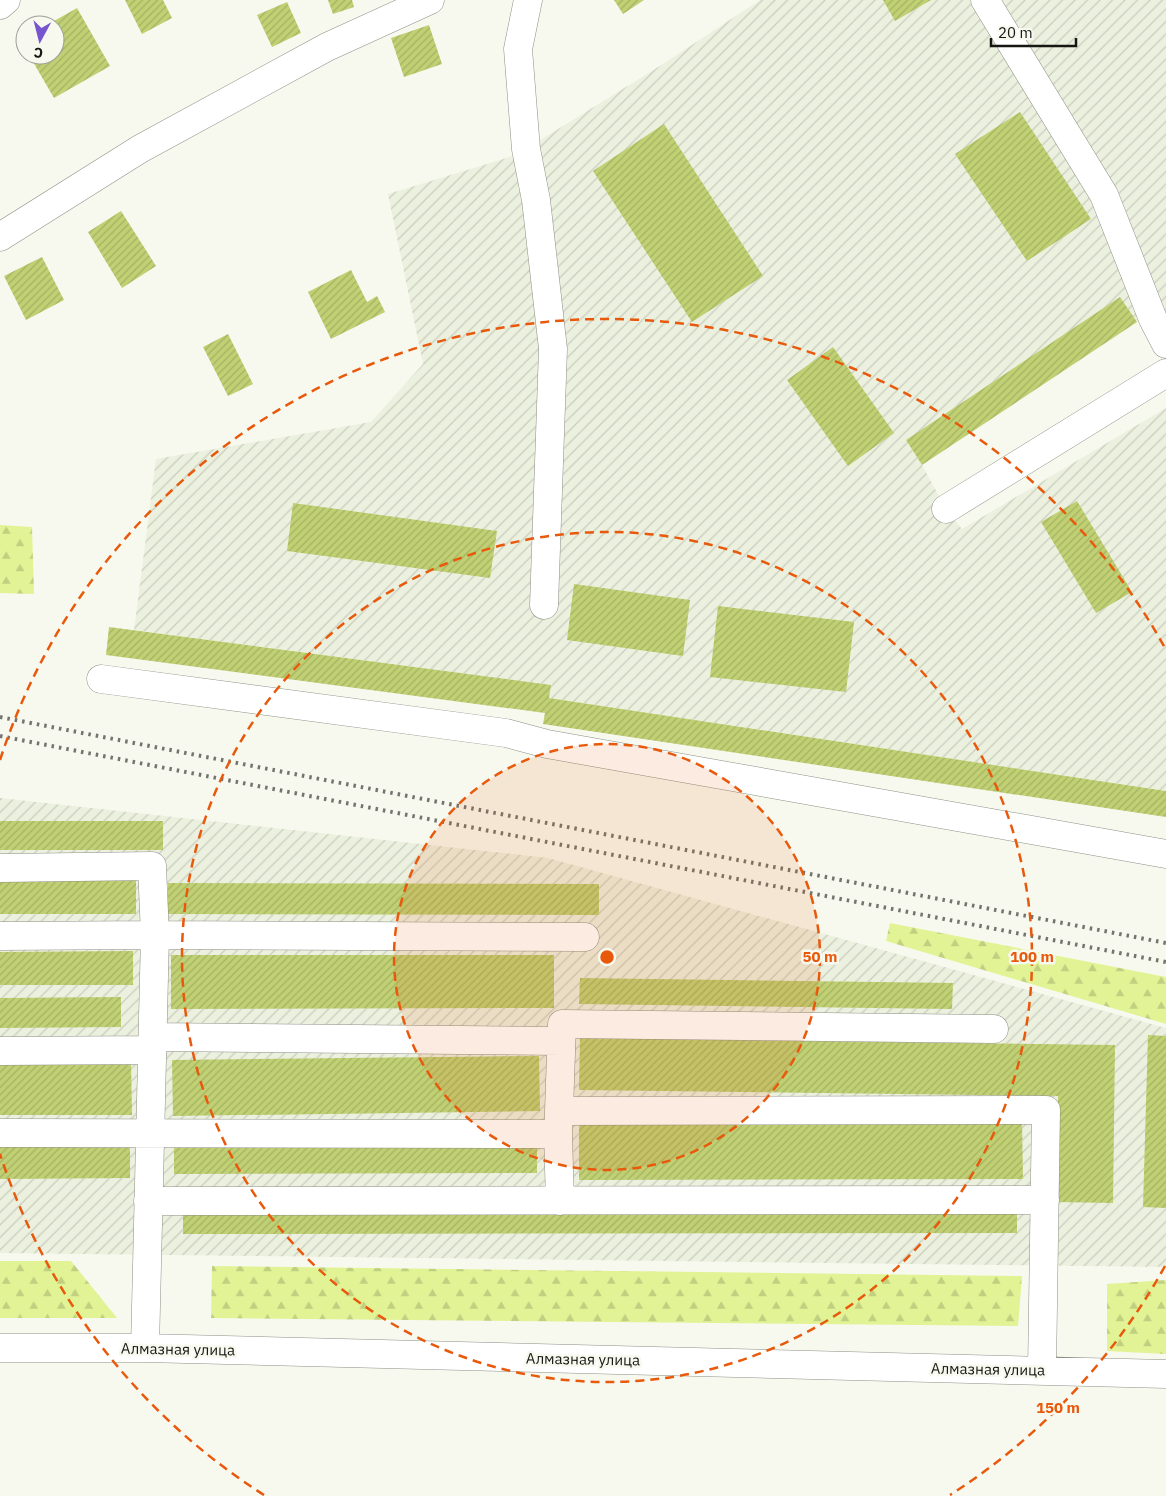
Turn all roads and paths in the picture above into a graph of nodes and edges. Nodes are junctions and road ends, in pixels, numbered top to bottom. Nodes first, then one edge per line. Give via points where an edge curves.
1 (6, 0) edge
2 (430, 0) edge
3 (528, 0) edge
4 (985, 0) edge
5 (0, 4) edge
6 (0, 237) edge
7 (1166, 344) edge
8 (1166, 373) edge
9 (946, 510) dead end
10 (544, 606) dead end
11 (101, 678) dead end
12 (1166, 854) edge
13 (0, 868) edge
14 (155, 935) junction
15 (0, 936) edge
16 (585, 937) dead end
17 (994, 1029) dead end
18 (561, 1041) junction
19 (152, 1044) junction
20 (0, 1051) edge
21 (559, 1123) junction
22 (150, 1132) junction
23 (0, 1133) edge
24 (1045, 1200) junction
25 (560, 1201) junction
26 (148, 1202) junction
27 (0, 1348) edge
28 (145, 1348) junction
29 (1042, 1371) junction
30 (1166, 1374) edge

1 - 5 street
2 - 6 street via 327,47 140,149
3 - 10 street via 518,50 526,149 536,200 553,349
4 - 7 street via 1104,195 1152,319
8 - 9 street
11 - 12 street via 506,734 547,744
13 - 14 street via 152,866
14 - 15 street
14 - 16 street
14 - 19 street
17 - 18 street via 562,1024
18 - 19 street
18 - 21 street
19 - 20 street
19 - 22 street
21 - 22 street
21 - 24 street via 1046,1110
21 - 25 street
22 - 23 street
22 - 26 street
24 - 25 street
24 - 29 street
25 - 26 street
26 - 28 street
27 - 28 street, Алмазная улица
28 - 29 street, Алмазная улица
29 - 30 street, Алмазная улица

